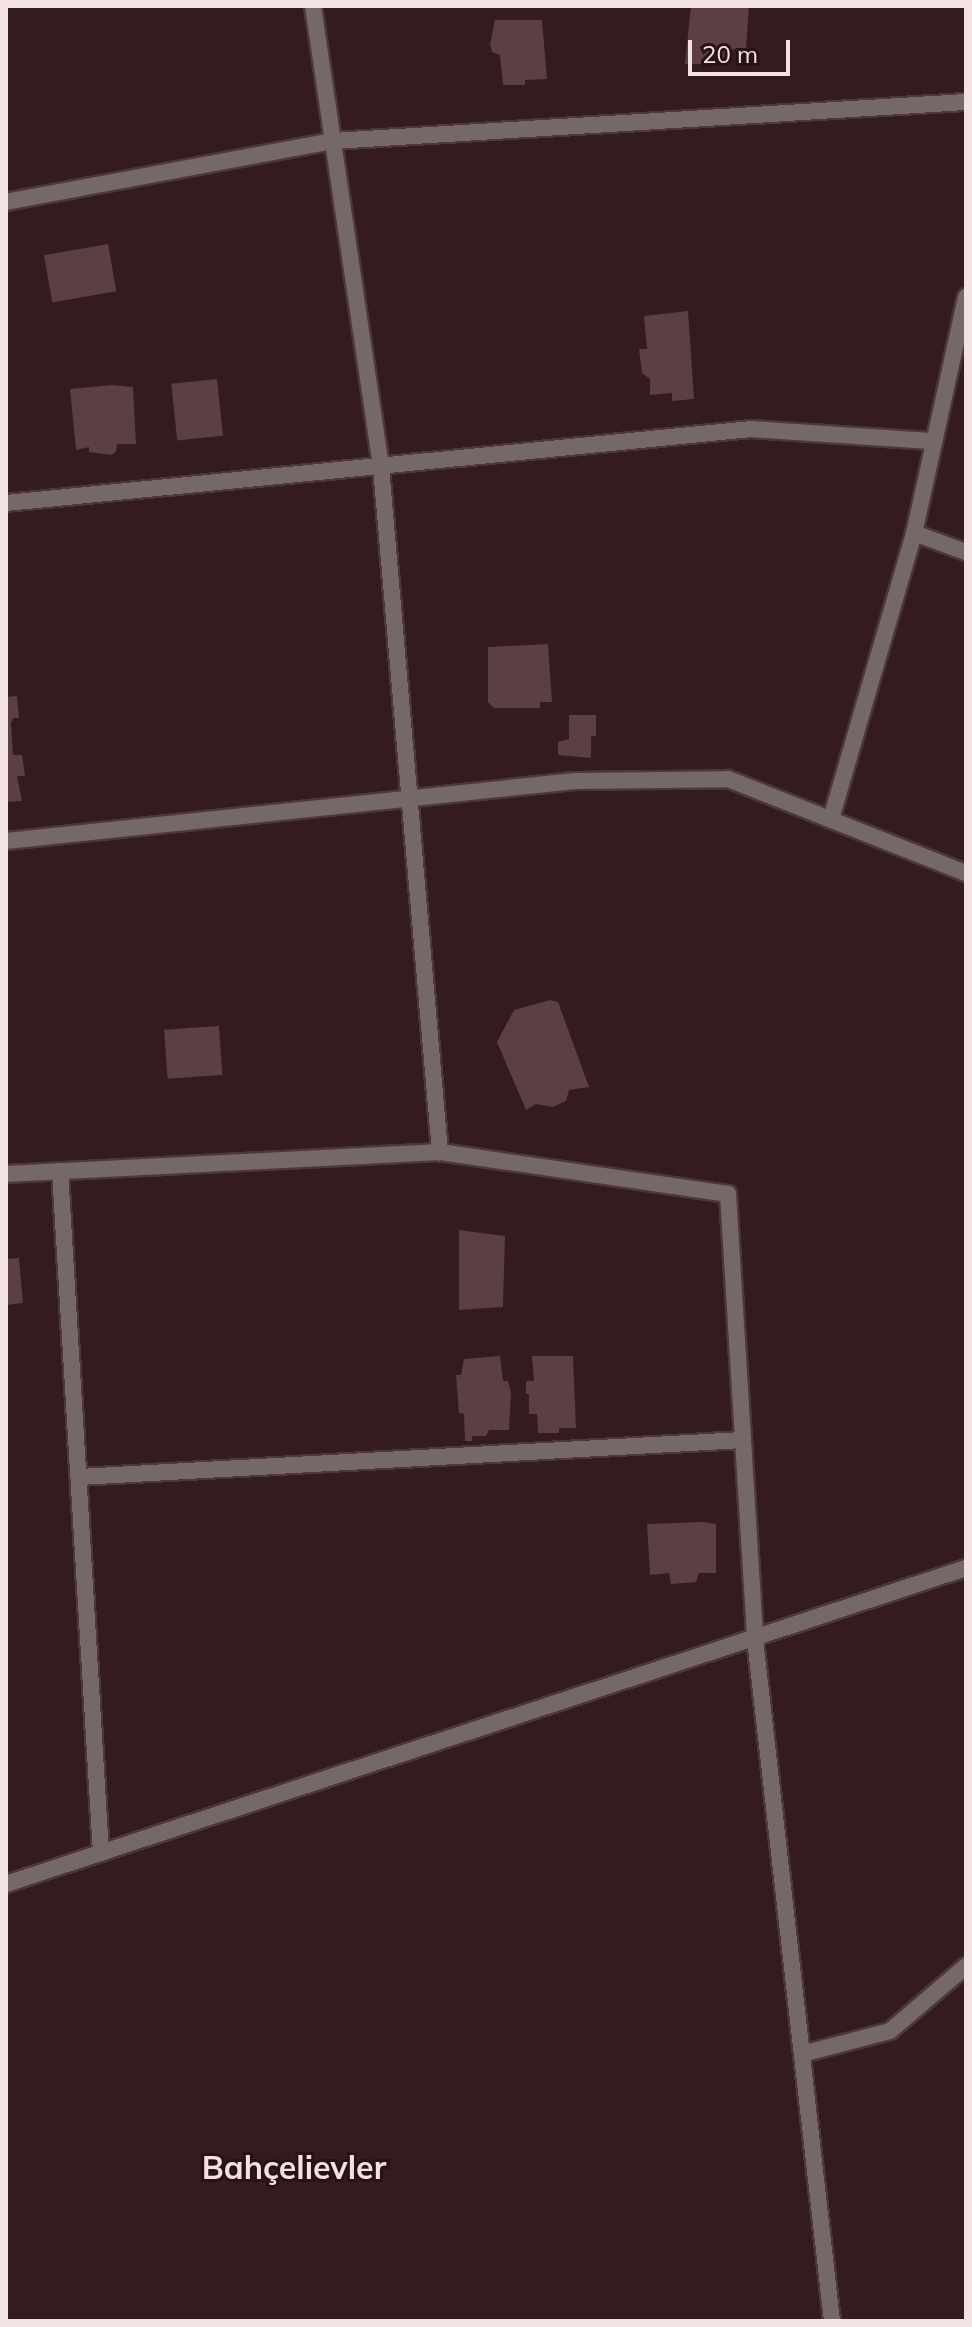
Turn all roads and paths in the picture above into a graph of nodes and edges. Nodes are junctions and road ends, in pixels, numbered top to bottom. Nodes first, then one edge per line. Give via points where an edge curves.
1 (313, 6) edge
2 (966, 102) edge
3 (333, 141) junction
4 (6, 202) edge
5 (966, 297) edge
6 (934, 441) junction
7 (381, 467) junction
8 (6, 503) edge
9 (914, 533) junction
10 (966, 552) edge
11 (407, 800) junction
12 (831, 819) junction
13 (6, 841) edge
14 (966, 873) edge
15 (440, 1152) junction
16 (60, 1171) junction
17 (6, 1174) edge
18 (743, 1440) junction
19 (79, 1477) junction
20 (966, 1568) edge
21 (755, 1639) junction
22 (101, 1853) junction
23 (6, 1884) edge
24 (966, 1966) edge
25 (802, 2054) junction
26 (832, 2321) edge

1 - 3 street
2 - 3 street
3 - 4 street
3 - 7 street
5 - 6 street
6 - 7 street via 751,429
6 - 9 street
7 - 8 street
7 - 11 street
9 - 10 street
9 - 12 street
11 - 12 street via 575,781 728,779
11 - 13 street
11 - 15 street
12 - 14 street
15 - 16 street
15 - 18 street via 728,1194
16 - 17 street
16 - 19 street
18 - 19 street
18 - 21 street
19 - 22 street
20 - 21 street
21 - 22 street
21 - 25 street
22 - 23 street
24 - 25 street via 890,2031
25 - 26 street

